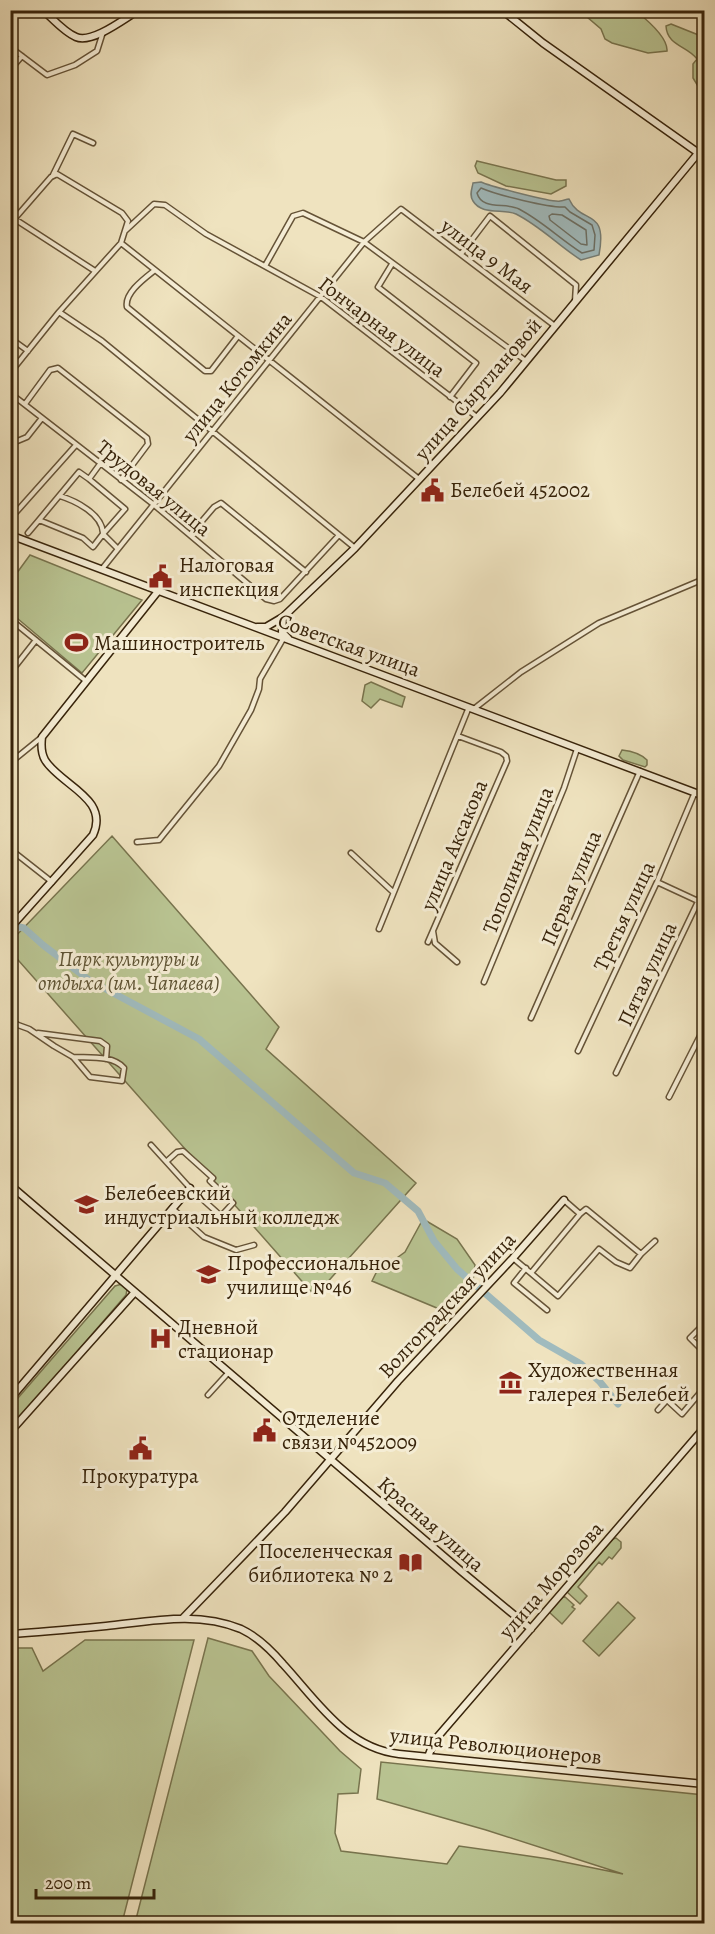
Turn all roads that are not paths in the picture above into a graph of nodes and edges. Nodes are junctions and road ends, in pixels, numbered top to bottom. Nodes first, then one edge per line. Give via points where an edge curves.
1 (43, 10) edge
2 (139, 10) edge
3 (502, 10) edge
4 (104, 31) junction
5 (10, 47) edge
6 (22, 56) junction
7 (10, 70) edge
8 (93, 143) dead end
9 (705, 146) edge
10 (697, 152) junction
11 (53, 175) junction
12 (401, 209) joint
13 (13, 217) edge
14 (10, 224) edge
15 (125, 231) junction
16 (364, 242) junction
17 (121, 243) junction
18 (461, 254) junction
19 (392, 264) junction
20 (265, 266) junction
21 (95, 270) junction
22 (155, 270) junction
23 (321, 297) junction
24 (575, 302) junction
25 (59, 312) junction
26 (555, 326) junction
27 (238, 336) junction
28 (10, 338) edge
29 (28, 351) junction
30 (269, 360) junction
31 (526, 361) junction
32 (10, 373) edge
33 (10, 393) edge
34 (450, 397) junction
35 (25, 404) junction
36 (477, 417) junction
37 (42, 418) junction
38 (212, 433) junction
39 (75, 444) junction
40 (10, 448) edge
41 (100, 464) junction
42 (89, 479) junction
43 (420, 479) junction
44 (121, 480) junction
45 (59, 496) junction
46 (153, 504) junction
47 (10, 519) edge
48 (39, 520) junction
49 (28, 533) dead end
50 (103, 534) junction
51 (10, 535) edge
52 (190, 535) junction
53 (339, 535) junction
54 (355, 548) junction
55 (118, 549) junction
56 (102, 569) junction
57 (306, 572) junction
58 (705, 579) edge
59 (159, 590) junction
60 (283, 617) junction
61 (10, 619) edge
62 (253, 627) junction
63 (284, 639) junction
64 (36, 640) junction
65 (295, 642) junction
66 (10, 673) edge
67 (87, 682) junction
68 (472, 707) junction
69 (458, 736) junction
70 (42, 737) junction
71 (577, 749) junction
72 (10, 763) edge
73 (640, 771) junction
74 (695, 792) junction
75 (705, 796) edge
76 (136, 842) dead end
77 (10, 849) edge
78 (351, 852) dead end
79 (52, 882) junction
80 (657, 882) junction
81 (705, 889) edge
82 (393, 892) junction
83 (698, 901) junction
84 (10, 928) edge
85 (379, 929) dead end
86 (433, 930) junction
87 (428, 942) dead end
88 (457, 963) dead end
89 (484, 982) dead end
90 (531, 1018) dead end
91 (10, 1019) edge
92 (705, 1028) edge
93 (34, 1032) junction
94 (578, 1051) dead end
95 (73, 1057) junction
96 (106, 1060) junction
97 (616, 1073) dead end
98 (669, 1097) dead end
99 (151, 1145) dead end
100 (167, 1161) junction
101 (10, 1185) edge
102 (190, 1188) junction
103 (564, 1200) joint
104 (171, 1208) junction
105 (580, 1214) junction
106 (655, 1241) dead end
107 (254, 1245) dead end
108 (641, 1254) junction
109 (513, 1258) junction
110 (526, 1268) junction
111 (531, 1273) junction
112 (117, 1275) junction
113 (135, 1292) junction
114 (547, 1310) dead end
115 (701, 1327) dead end
116 (705, 1352) edge
117 (229, 1372) junction
118 (705, 1386) edge
119 (208, 1395) dead end
120 (10, 1398) edge
121 (658, 1410) dead end
122 (705, 1428) edge
123 (10, 1432) edge
124 (331, 1460) junction
125 (183, 1618) junction
126 (531, 1629) junction
127 (10, 1634) edge
128 (428, 1756) junction
129 (705, 1784) edge

1 - 4 street via 74,37 85,39
2 - 4 street
3 - 10 street
4 - 6 street via 97,51 75,65 47,75
5 - 6 street
6 - 7 street
8 - 11 street via 72,135
9 - 10 street, улица Сыртлановой
10 - 24 street, улица Сыртлановой
11 - 13 street
11 - 15 street via 60,175 122,213 128,221
12 - 16 street, улица Котомкина
12 - 18 street, улица 9 Мая
13 - 14 street
13 - 21 street
15 - 17 street
15 - 20 street, Гончарная улица via 150,207 161,204
16 - 19 street
16 - 20 street via 303,213 293,216
16 - 23 street, улица Котомкина
17 - 21 street
17 - 22 street
18 - 24 street via 490,216 576,285
18 - 26 street, улица 9 Мая
19 - 31 street
19 - 34 street via 378,286 476,363
20 - 23 street, Гончарная улица
21 - 25 street
22 - 27 street
22 - 27 street via 128,297 128,308 205,371 211,371
23 - 30 street, улица Котомкина
23 - 34 street, Гончарная улица
24 - 26 street, улица Сыртлановой
25 - 29 street
25 - 38 street via 102,341
26 - 31 street, улица Сыртлановой
27 - 30 street
28 - 29 street
29 - 32 street
30 - 38 street, улица Котомкина
30 - 43 street
31 - 36 street, улица Сыртлановой
33 - 35 street, Трудовая улица
34 - 36 street, Гончарная улица
35 - 37 street, Трудовая улица
35 - 44 street via 50,370 58,368 147,438 148,444
36 - 43 street, улица Сыртлановой
37 - 39 street, Трудовая улица
37 - 40 street via 27,437
38 - 46 street, улица Котомкина
38 - 53 street
39 - 41 street, Трудовая улица
39 - 47 street
41 - 42 street
41 - 44 street, Трудовая улица
42 - 45 street via 79,472
42 - 50 street via 125,508
43 - 54 street, улица Сыртлановой
44 - 46 street, Трудовая улица
45 - 48 street
45 - 50 street via 73,500 97,518
46 - 52 street, Трудовая улица
46 - 55 street, улица Котомкина
48 - 49 street
48 - 50 street via 83,538 93,547
50 - 55 street
51 - 56 street, Советская улица
52 - 57 street, Трудовая улица via 266,599 280,599
52 - 57 street via 221,503
53 - 54 street
53 - 57 street
54 - 60 street, улица Сыртлановой
55 - 56 street, улица Котомкина
56 - 59 street, Советская улица
58 - 68 street via 599,623
59 - 62 street, Советская улица
59 - 67 street
60 - 62 street, улица Сыртлановой via 266,627
60 - 65 street via 282,632
61 - 64 street
62 - 63 street, Советская улица
63 - 65 street, Советская улица
63 - 76 street via 260,679 251,710 219,766 159,840
64 - 66 street
64 - 67 street
65 - 68 street, Советская улица
67 - 70 street
68 - 69 street
68 - 71 street, Советская улица
69 - 82 street
69 - 86 street, улица Аксакова via 501,752 507,761
70 - 72 street
70 - 79 street via 46,762 85,797 97,818 93,835
71 - 73 street, Советская улица
71 - 89 street, Тополиная улица
73 - 74 street, Советская улица
73 - 90 street, Первая улица
74 - 75 street, Советская улица
74 - 80 street, Третья улица
77 - 79 street
78 - 82 street
79 - 84 street
80 - 83 street
80 - 94 street, Третья улица
81 - 83 street, Пятая улица
82 - 85 street
83 - 97 street, Пятая улица
86 - 87 street, улица Аксакова
86 - 88 street via 435,943
91 - 93 street
92 - 98 street
93 - 95 street
93 - 96 street via 100,1041 107,1046
95 - 96 street
95 - 96 street via 90,1077 122,1081 124,1068
99 - 100 street
100 - 102 street
100 - 102 street via 183,1151 233,1203 221,1216
101 - 112 street, Красная улица
102 - 104 street
103 - 105 street
103 - 109 street, Волгоградская улица
104 - 107 street via 204,1237 236,1250
104 - 112 street
105 - 108 street via 586,1209
105 - 111 street
106 - 108 street
108 - 111 street via 630,1268 599,1249 558,1296
109 - 110 street
109 - 124 street, Волгоградская улица via 398,1381
110 - 111 street
110 - 114 street via 514,1283
112 - 113 street, Красная улица
112 - 120 street
113 - 117 street, Красная улица
113 - 123 street
115 - 116 street via 690,1338
117 - 119 street
117 - 124 street, Красная улица
118 - 121 street via 682,1414 667,1400
122 - 126 street, улица Морозова
124 - 125 street, Волгоградская улица
124 - 126 street, Красная улица
125 - 127 street, улица Революционеров
125 - 128 street, улица Революционеров via 213,1620 258,1639 359,1741 388,1752
126 - 128 street, улица Морозова via 434,1741
128 - 129 street, улица Революционеров

